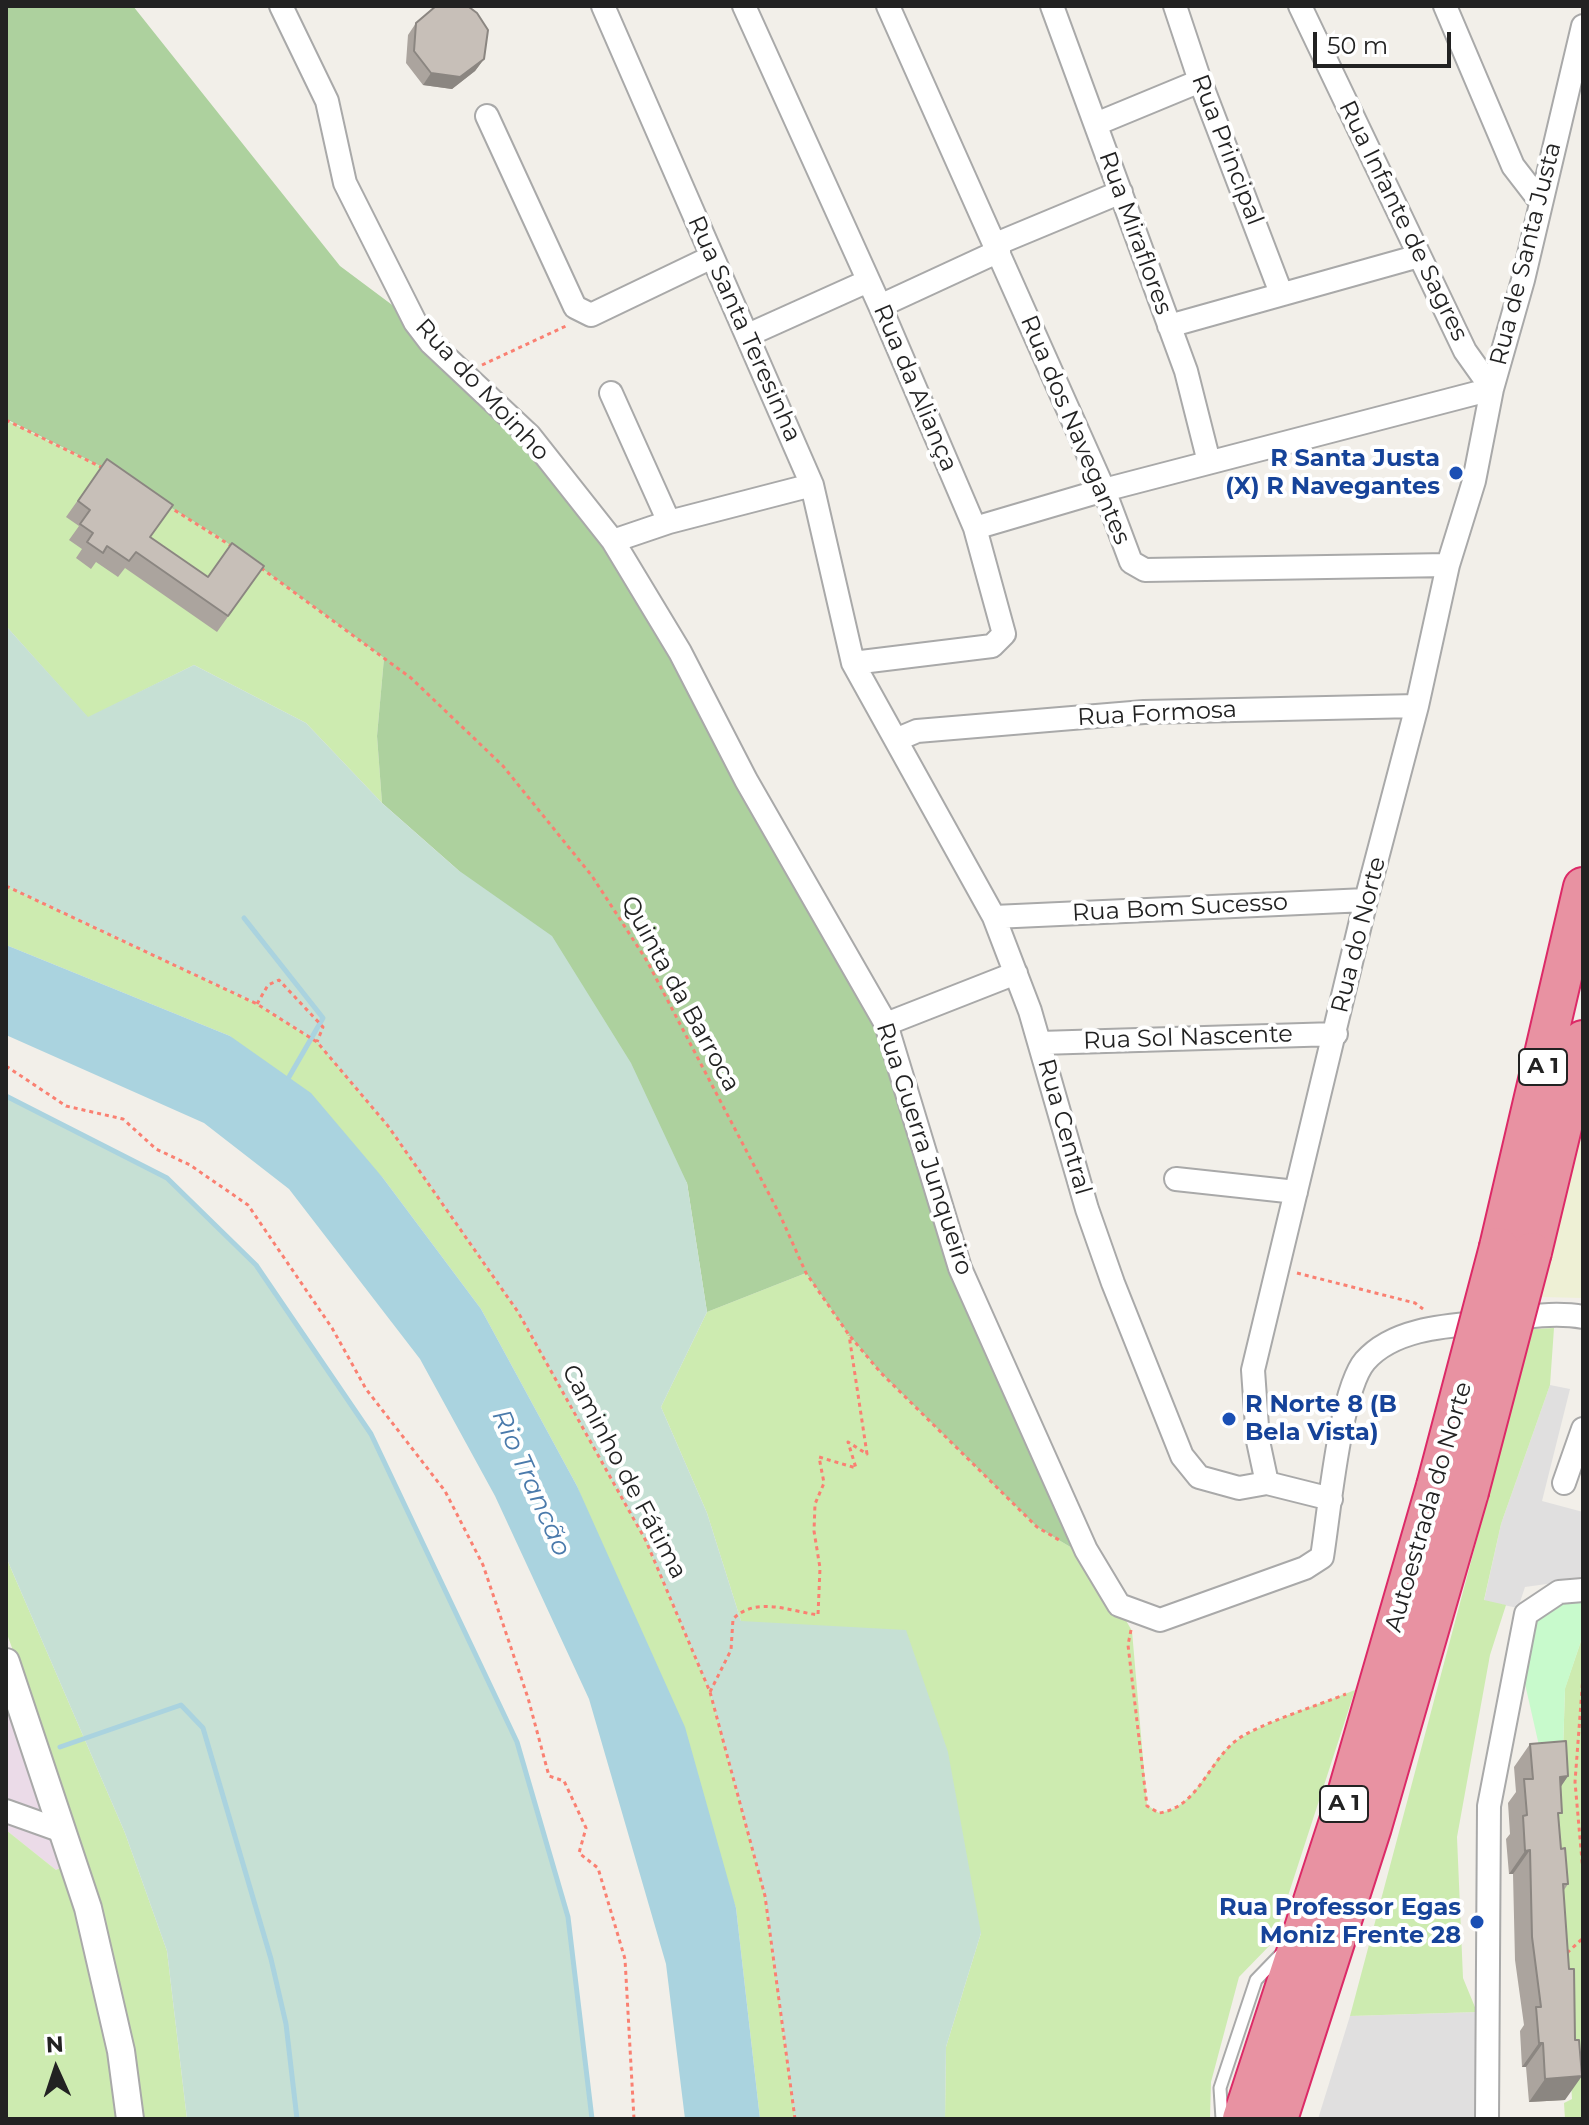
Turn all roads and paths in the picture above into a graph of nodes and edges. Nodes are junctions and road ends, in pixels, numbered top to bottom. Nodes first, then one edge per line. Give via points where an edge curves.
1 (281, 6) edge
2 (603, 6) edge
3 (744, 6) edge
4 (888, 6) edge
5 (1052, 6) edge
6 (1300, 6) edge
7 (1445, 6) edge
8 (1177, 7) edge
9 (1583, 26) edge
10 (1200, 81) junction
11 (487, 116) dead end
12 (1096, 124) junction
13 (1121, 192) junction
14 (1540, 201) junction
15 (998, 248) junction
16 (1419, 256) junction
17 (712, 257) junction
18 (868, 281) junction
19 (1281, 293) junction
20 (880, 306) junction
21 (591, 315) junction
22 (1169, 326) junction
23 (748, 335) junction
24 (464, 374) junction
25 (1492, 389) junction
26 (611, 393) dead end
27 (6, 420) edge
28 (1209, 462) junction
29 (114, 473) edge
30 (812, 485) junction
31 (1104, 490) junction
32 (167, 505) edge
33 (669, 522) junction
34 (975, 528) junction
35 (613, 541) junction
36 (241, 553) edge
37 (252, 561) edge
38 (1448, 565) junction
39 (853, 663) junction
40 (1417, 706) junction
41 (898, 739) junction
42 (6, 886) edge
43 (1583, 887) edge
44 (1366, 900) junction
45 (994, 917) junction
46 (1016, 973) junction
47 (257, 1004) junction
48 (886, 1024) junction
49 (1336, 1034) junction
50 (1583, 1040) edge
51 (317, 1042) junction
52 (1040, 1043) junction
53 (6, 1066) edge
54 (1176, 1179) dead end
55 (1296, 1192) junction
56 (1516, 1249) junction
57 (1278, 1267) junction
58 (1415, 1303) dead end
59 (1583, 1317) edge
60 (849, 1335) junction
61 (1583, 1429) edge
62 (1267, 1483) junction
63 (1564, 1483) dead end
64 (1453, 1489) junction
65 (1331, 1499) junction
66 (1086, 1550) junction
67 (1583, 1590) edge
68 (1134, 1610) junction
69 (6, 1662) edge
70 (1583, 1676) edge
71 (1355, 1690) dead end
72 (710, 1692) junction
73 (1575, 1782) junction
74 (1583, 1782) edge
75 (6, 1811) edge
76 (62, 1831) junction
77 (1583, 1872) edge
78 (1303, 1935) junction
79 (1583, 1938) edge
80 (1564, 1955) edge
81 (1583, 2036) edge
82 (1583, 2094) edge
83 (130, 2118) edge
84 (634, 2119) edge
85 (795, 2119) edge
86 (1222, 2119) edge
87 (1242, 2119) edge
88 (1278, 2119) edge
89 (1487, 2119) edge

1 - 24 street, Rua do Moinho via 327,101 345,183 360,217 415,322
2 - 17 street, Rua Santa Teresinha
3 - 18 street, Rua da Aliança
4 - 15 street, Rua dos Navegantes
5 - 12 street, Rua Miraflores
6 - 16 street, Rua Infante de Sagres
7 - 14 street via 1513,166
8 - 10 street, Rua Principal
9 - 14 street, Rua de Santa Justa
10 - 12 street
10 - 19 street, Rua Principal
11 - 21 street via 575,307
12 - 13 street, Rua Miraflores
13 - 15 street
13 - 22 street, Rua Miraflores
14 - 25 street, Rua de Santa Justa
15 - 20 street
15 - 31 street, Rua dos Navegantes
16 - 19 street
16 - 25 street, Rua Infante de Sagres via 1465,351
17 - 21 street
17 - 23 street, Rua Santa Teresinha
18 - 20 street, Rua da Aliança
18 - 23 street
19 - 22 street
20 - 34 street, Rua da Aliança
21 - 24 path
22 - 28 street, Rua Miraflores
23 - 30 street, Rua Santa Teresinha
24 - 35 street, Rua do Moinho via 530,436
25 - 28 street
25 - 38 street, Rua do Norte via 1474,481
26 - 33 street
27 - 29 path
28 - 31 street
30 - 33 street
30 - 39 street, Rua Santa Teresinha
31 - 34 street
31 - 38 street, Rua dos Navegantes via 1131,562 1145,570
32 - 36 path
33 - 35 street
34 - 39 street, Rua da Aliança via 1004,634 992,646
35 - 48 street, Rua Guerra Junqueiro
37 - 60 path, Quinta da Barroca via 411,678 503,766 592,876 647,961 806,1273
38 - 40 street, Rua do Norte
39 - 41 street, Rua Central
40 - 41 street, Rua Formosa via 1144,712 917,731
40 - 44 street, Rua do Norte
41 - 45 street, Rua Central
42 - 47 path, Caminho de Fátima
43 - 56 highway, Autoestrada do Norte / A 1
44 - 45 street, Rua Bom Sucesso
44 - 49 street, Rua do Norte
45 - 46 street, Rua Central
46 - 48 street
46 - 52 street, Rua Central
47 - 51 path, Caminho de Fátima
47 - 51 path via 268,985 279,980 321,1025
48 - 66 street, Rua Guerra Junqueiro via 960,1268
49 - 52 street, Rua Sol Nascente
49 - 55 street, Rua do Norte
50 - 56 highway, Autoestrada do Norte / A 1
51 - 72 path, Caminho de Fátima via 388,1126 518,1312 646,1541
52 - 62 street, Rua Central via 1087,1209 1182,1456 1199,1477 1239,1488
53 - 84 path via 66,1106 123,1119 156,1149 190,1165 248,1205 332,1328 366,1389 445,1491 483,1565 549,1776 564,1781 586,1828 579,1853 598,1868 625,1959
54 - 55 street
55 - 57 street, Rua do Norte
56 - 64 highway, Autoestrada do Norte / A 1, bridge
57 - 58 path
57 - 62 street, Rua do Norte via 1253,1370
59 - 65 street via 1445,1326 1390,1343 1365,1361 1346,1401
60 - 66 path, Quinta da Barroca via 1037,1527 1072,1548
60 - 72 path via 867,1454 848,1442 856,1468 819,1457 824,1483 815,1504 818,1615 772,1605 742,1611 733,1619 731,1650
61 - 63 street
62 - 65 street, Rua Central
64 - 78 highway, Autoestrada do Norte / A 1
64 - 88 highway, Autoestrada do Norte / A 1 via 1372,1827
65 - 68 street, Rua Guerra Junqueiro via 1322,1557 1305,1568 1160,1620
66 - 68 street, Rua Guerra Junqueiro via 1119,1605
67 - 89 street via 1559,1592 1526,1614 1489,1806
68 - 71 path via 1128,1645 1147,1806 1159,1813 1172,1811 1189,1798 1237,1740
69 - 76 street
70 - 73 path
72 - 85 path, Caminho de Fátima via 765,1896
73 - 74 path
73 - 77 path
75 - 76 street
76 - 83 street via 104,1972
78 - 86 lane via 1256,1980 1220,2088
78 - 87 highway, Autoestrada do Norte / A 1
79 - 80 path
81 - 82 path

